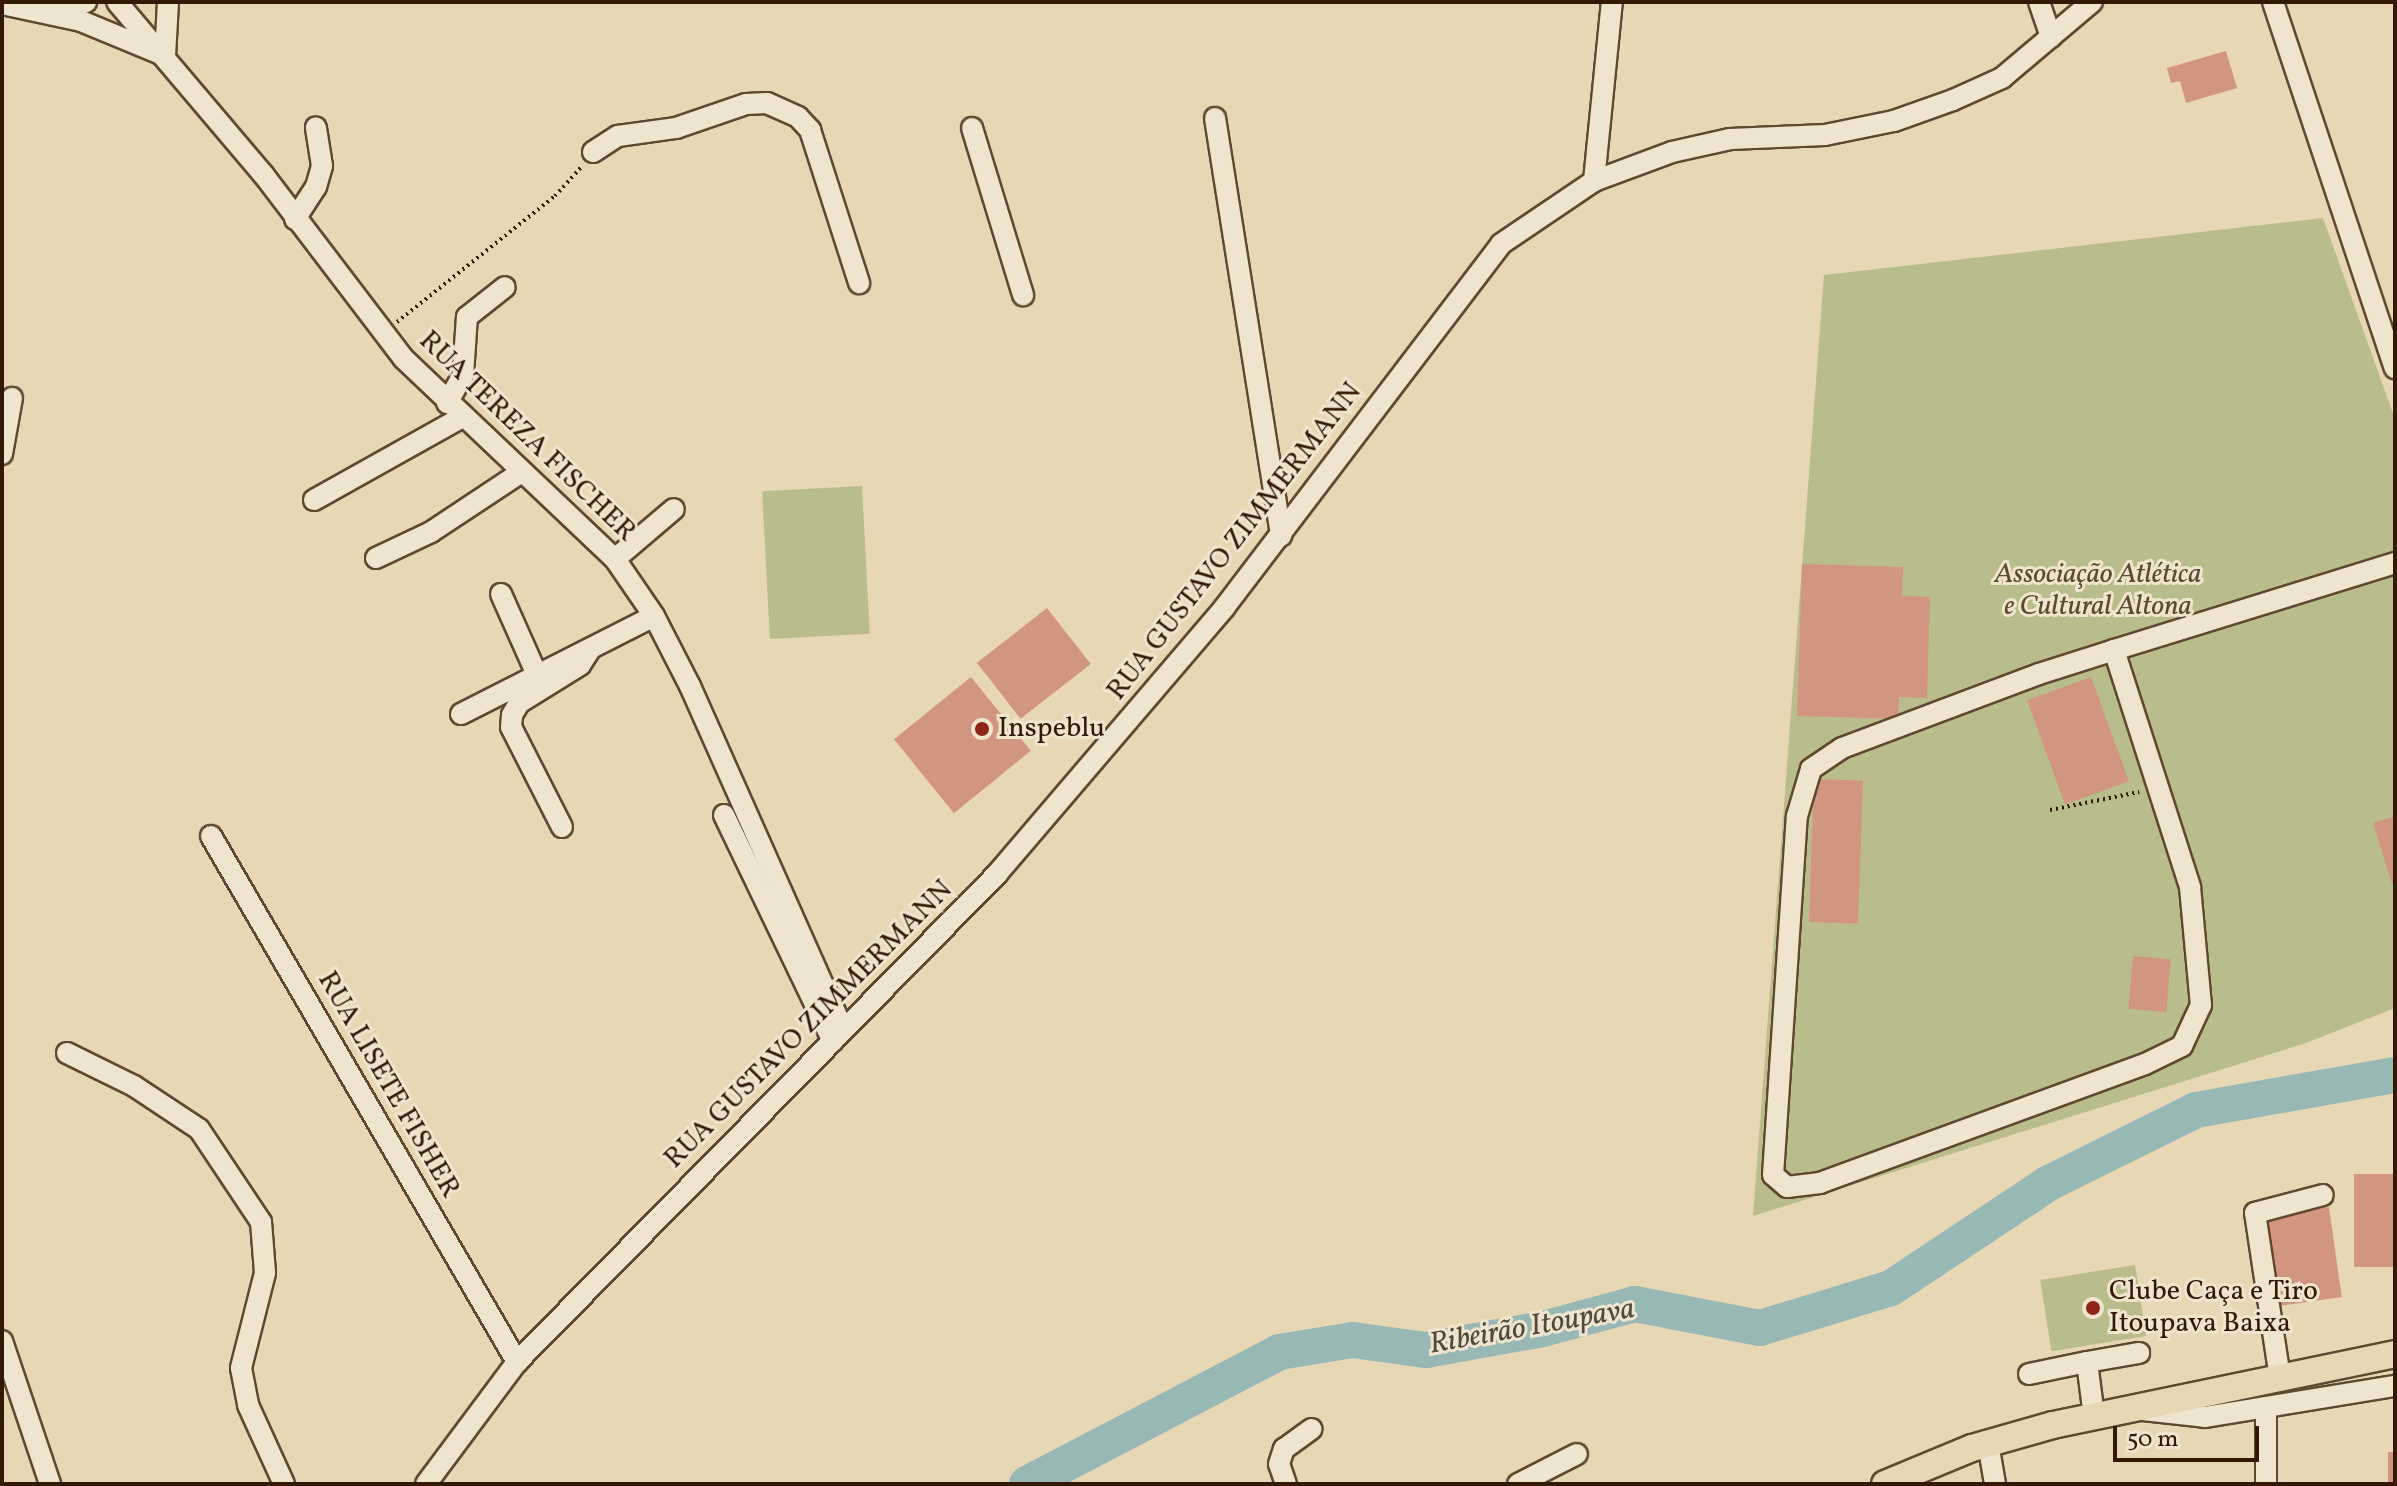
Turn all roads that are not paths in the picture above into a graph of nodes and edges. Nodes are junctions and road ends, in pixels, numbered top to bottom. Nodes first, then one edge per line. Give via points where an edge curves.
1 (86, 2) edge
2 (117, 2) edge
3 (168, 2) edge
4 (1612, 2) edge
5 (2039, 2) edge
6 (2092, 2) edge
7 (2273, 2) edge
8 (2, 4) edge
9 (45, 8) edge
10 (2051, 37) junction
11 (165, 56) junction
12 (1215, 118) dead end
13 (316, 127) dead end
14 (972, 128) dead end
15 (593, 152) road end
16 (1594, 181) junction
17 (295, 219) junction
18 (859, 283) dead end
19 (505, 287) dead end
20 (1023, 295) dead end
21 (2395, 368) edge
22 (12, 398) dead end
23 (454, 410) junction
24 (2, 454) edge
25 (520, 473) junction
26 (314, 500) dead end
27 (674, 509) dead end
28 (1281, 536) junction
29 (376, 558) dead end
30 (615, 559) junction
31 (2395, 563) edge
32 (501, 594) dead end
33 (654, 616) junction
34 (591, 648) junction
35 (2114, 650) junction
36 (537, 675) junction
37 (461, 714) dead end
38 (724, 815) dead end
39 (562, 827) dead end
40 (211, 836) dead end
41 (838, 1036) junction
42 (67, 1053) dead end
43 (2323, 1195) dead end
44 (2, 1341) edge
45 (2139, 1353) dead end
46 (2395, 1354) edge
47 (517, 1362) junction
48 (2087, 1362) junction
49 (2029, 1374) dead end
50 (2280, 1378) junction
51 (2395, 1386) edge
52 (2266, 1407) junction
53 (2135, 1409) junction
54 (2094, 1417) junction
55 (1312, 1429) dead end
56 (1988, 1443) junction
57 (1577, 1454) dead end
58 (50, 1484) edge
59 (284, 1484) edge
60 (426, 1484) edge
61 (1286, 1484) edge
62 (1518, 1484) edge
63 (1885, 1484) edge
64 (1995, 1484) edge
65 (2266, 1484) edge

1 - 9 street
2 - 11 street, RUA TEREZA FISCHER
3 - 11 street
4 - 16 street
5 - 10 street
6 - 10 street, RUA GUSTAVO ZIMMERMANN
7 - 21 street
8 - 9 street
9 - 11 street
10 - 16 street, RUA GUSTAVO ZIMMERMANN via 2002,78 1894,121 1825,135 1730,139 1672,152
11 - 17 street, RUA TEREZA FISCHER
12 - 28 street
13 - 17 street via 322,166 316,187
14 - 20 street
15 - 18 street via 618,136 676,128 746,104 767,103 798,117 810,130
16 - 28 street, RUA GUSTAVO ZIMMERMANN via 1530,220 1483,262
17 - 23 street, RUA TEREZA FISCHER via 383,333
19 - 23 street via 467,317 463,375
22 - 24 street
23 - 25 street, RUA TEREZA FISCHER
23 - 26 street
25 - 29 street via 431,532
25 - 30 street, RUA TEREZA FISCHER
27 - 30 street
28 - 41 street, RUA GUSTAVO ZIMMERMANN via 1193,647 997,874
30 - 33 street, RUA TEREZA FISCHER
31 - 35 street
32 - 36 street
33 - 34 street
33 - 41 street, RUA TEREZA FISCHER
34 - 36 street
34 - 39 street via 580,665 519,703 512,715 511,727
35 - 35 street via 1842,748 1811,769 1797,816 1773,1175 1787,1187 1820,1183 2182,1046 2201,1005 2192,901
36 - 37 street
38 - 41 street
40 - 47 street, RUA LISETE FISHER
41 - 47 street, RUA GUSTAVO ZIMMERMANN
42 - 59 street via 134,1086 199,1129 261,1222 265,1273 241,1368 248,1405
43 - 50 street via 2255,1213
44 - 58 street
45 - 48 street
46 - 50 main road
47 - 60 street, RUA GUSTAVO ZIMMERMANN
48 - 49 street
48 - 54 street
50 - 53 main road
51 - 52 street
52 - 53 street via 2195,1418
52 - 65 street
53 - 54 main road
54 - 56 main road
55 - 61 street via 1284,1449 1279,1464
56 - 63 main road
56 - 64 street
57 - 62 street

